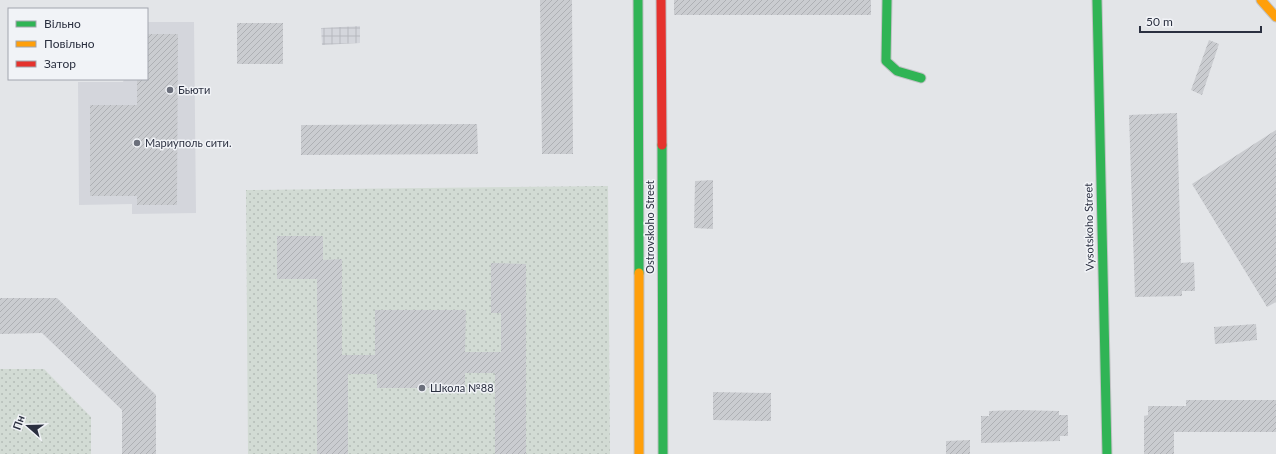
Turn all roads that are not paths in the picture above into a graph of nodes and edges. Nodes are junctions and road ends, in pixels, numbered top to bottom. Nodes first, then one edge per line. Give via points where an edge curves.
1 (638, 0) edge
2 (661, 0) edge
3 (887, 0) edge
4 (1097, 0) edge
5 (1261, 0) edge
6 (1276, 17) edge
7 (921, 78) dead end
8 (639, 454) edge
9 (663, 454) edge
10 (1107, 454) edge

1 - 8 street, Ostrovskoho Street
2 - 9 street, Ostrovskoho Street
3 - 7 street via 886,61 897,72
4 - 10 street, Vysotskoho Street
5 - 6 street

